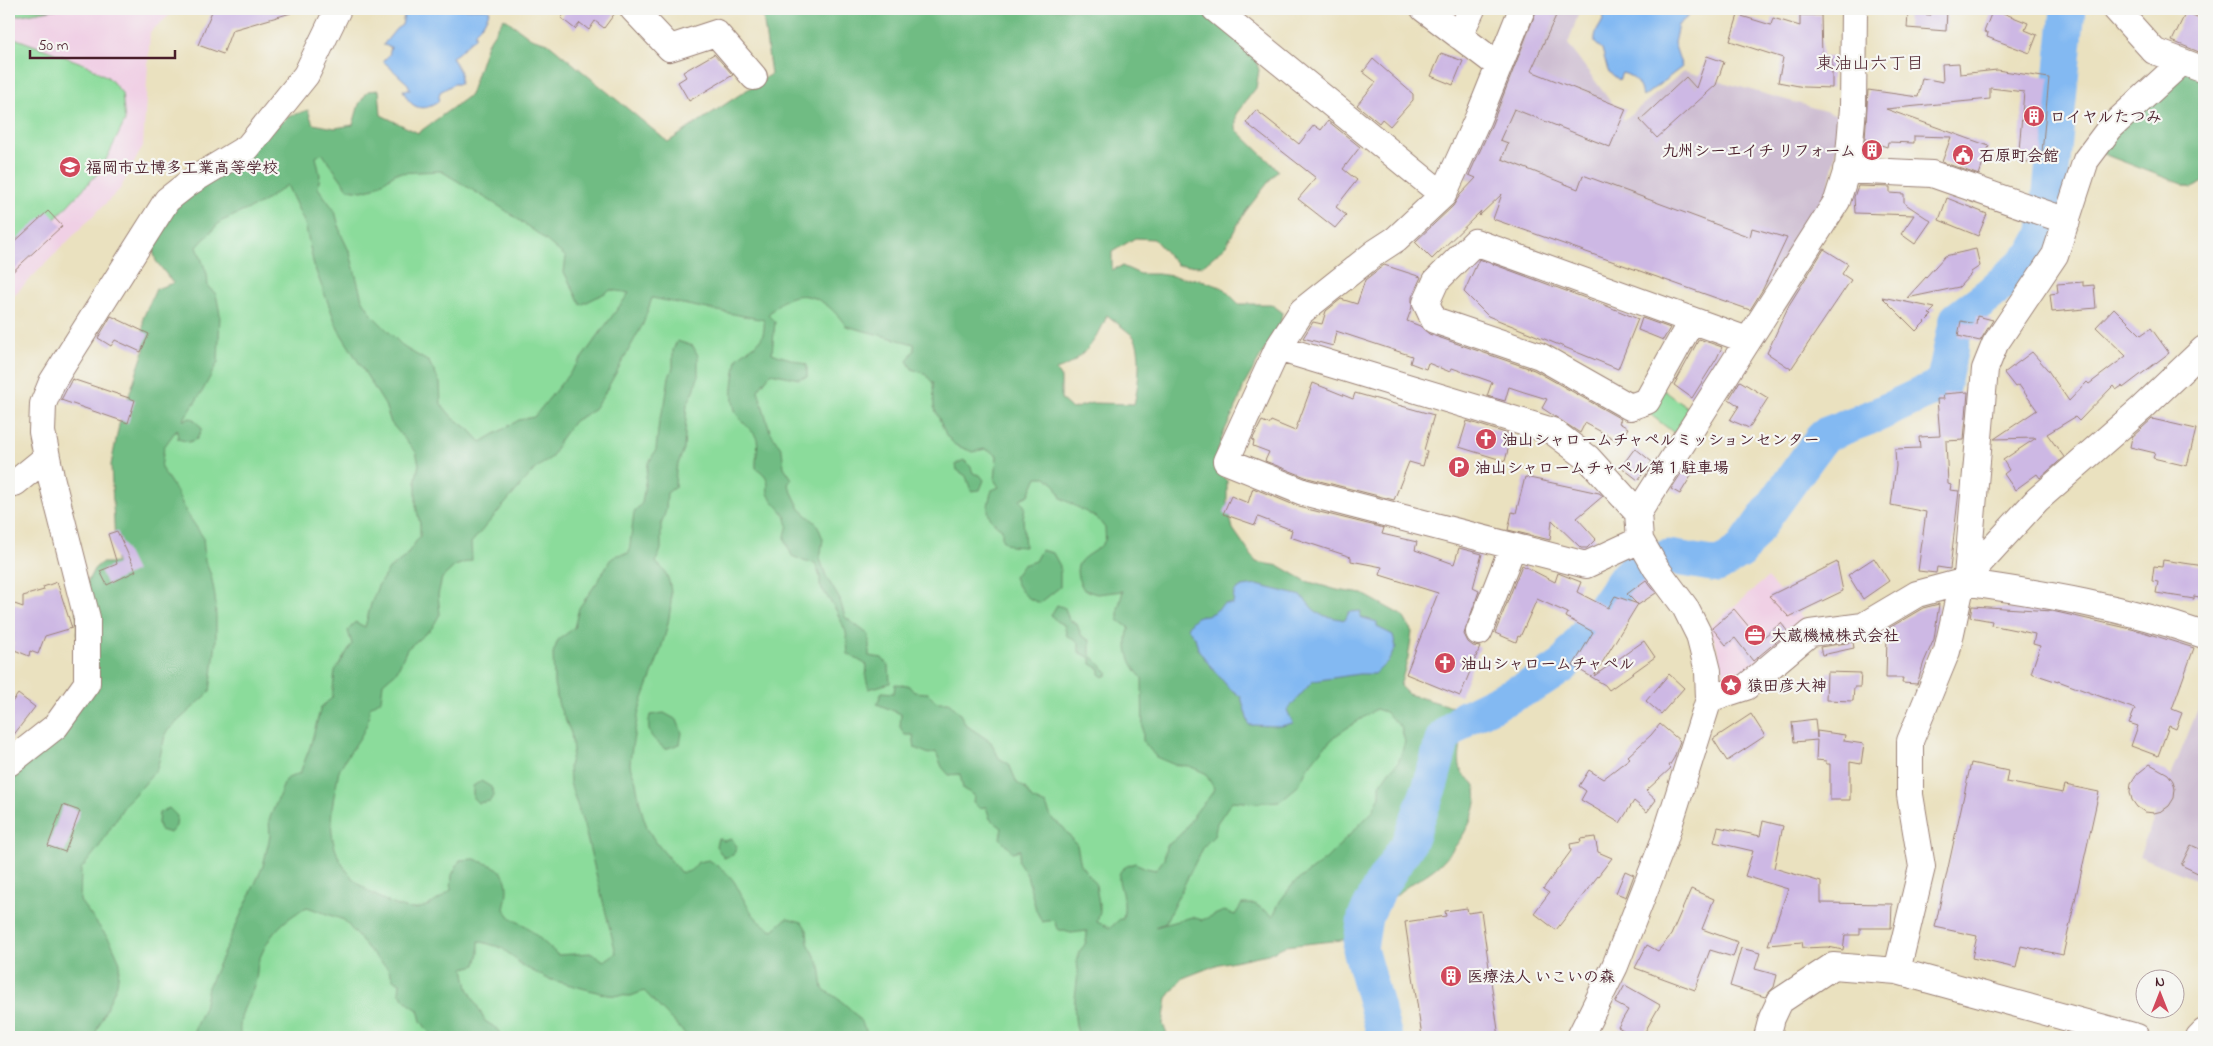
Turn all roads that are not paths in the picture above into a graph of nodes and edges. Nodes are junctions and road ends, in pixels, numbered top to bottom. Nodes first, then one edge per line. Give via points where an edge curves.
1 (338, 9) edge
2 (633, 9) edge
3 (1215, 9) edge
4 (1424, 9) edge
5 (1472, 9) edge
6 (1522, 9) edge
7 (1854, 9) edge
8 (2129, 13) edge
9 (1459, 36) junction
10 (1499, 66) junction
11 (2193, 66) edge
12 (754, 77) dead end
13 (1846, 170) junction
14 (1443, 195) junction
15 (2063, 220) junction
16 (1692, 320) junction
17 (1747, 340) junction
18 (1278, 348) junction
19 (2204, 349) edge
20 (47, 457) junction
21 (9, 483) edge
22 (1638, 513) junction
23 (1640, 540) junction
24 (1513, 546) junction
25 (1965, 579) junction
26 (1479, 632) dead end
27 (2204, 635) edge
28 (1709, 698) junction
29 (9, 763) edge
30 (1898, 971) junction
31 (2204, 1032) edge
32 (1580, 1037) edge
33 (1767, 1037) edge
34 (2137, 1037) edge
35 (2199, 1037) edge

1 - 20 street via 306,75 248,148 190,182 167,200 52,382 43,404 42,432
2 - 12 street via 670,48 716,33
3 - 14 street
4 - 9 street
5 - 9 street
6 - 10 street
7 - 13 street via 1853,108
8 - 11 street via 2154,51
9 - 10 street
10 - 14 street
11 - 15 street via 2110,128 2086,160
13 - 15 street via 1932,174
13 - 17 street via 1837,201
14 - 18 street via 1396,239 1302,311
15 - 25 street via 2055,255 1995,344 1985,369
16 - 16 street via 1475,242 1436,281 1426,303 1434,320 1540,356 1630,407 1647,401
16 - 17 street
17 - 22 street
18 - 22 street via 1552,431 1588,458
18 - 24 street via 1226,461 1302,492
19 - 25 street via 2141,409 2036,500
20 - 21 street via 15,483
20 - 29 street via 87,618 87,683 56,726
22 - 23 street
23 - 24 street via 1586,565
23 - 28 street via 1656,568 1685,606 1699,635 1708,671
24 - 26 street
25 - 27 street via 2157,618
25 - 28 street via 1917,594 1863,626 1810,633 1746,687
25 - 30 street via 1947,651 1910,740 1910,795 1922,866
28 - 32 street via 1664,841 1615,966
30 - 33 street via 1833,966 1780,1000
30 - 34 street
31 - 35 street

